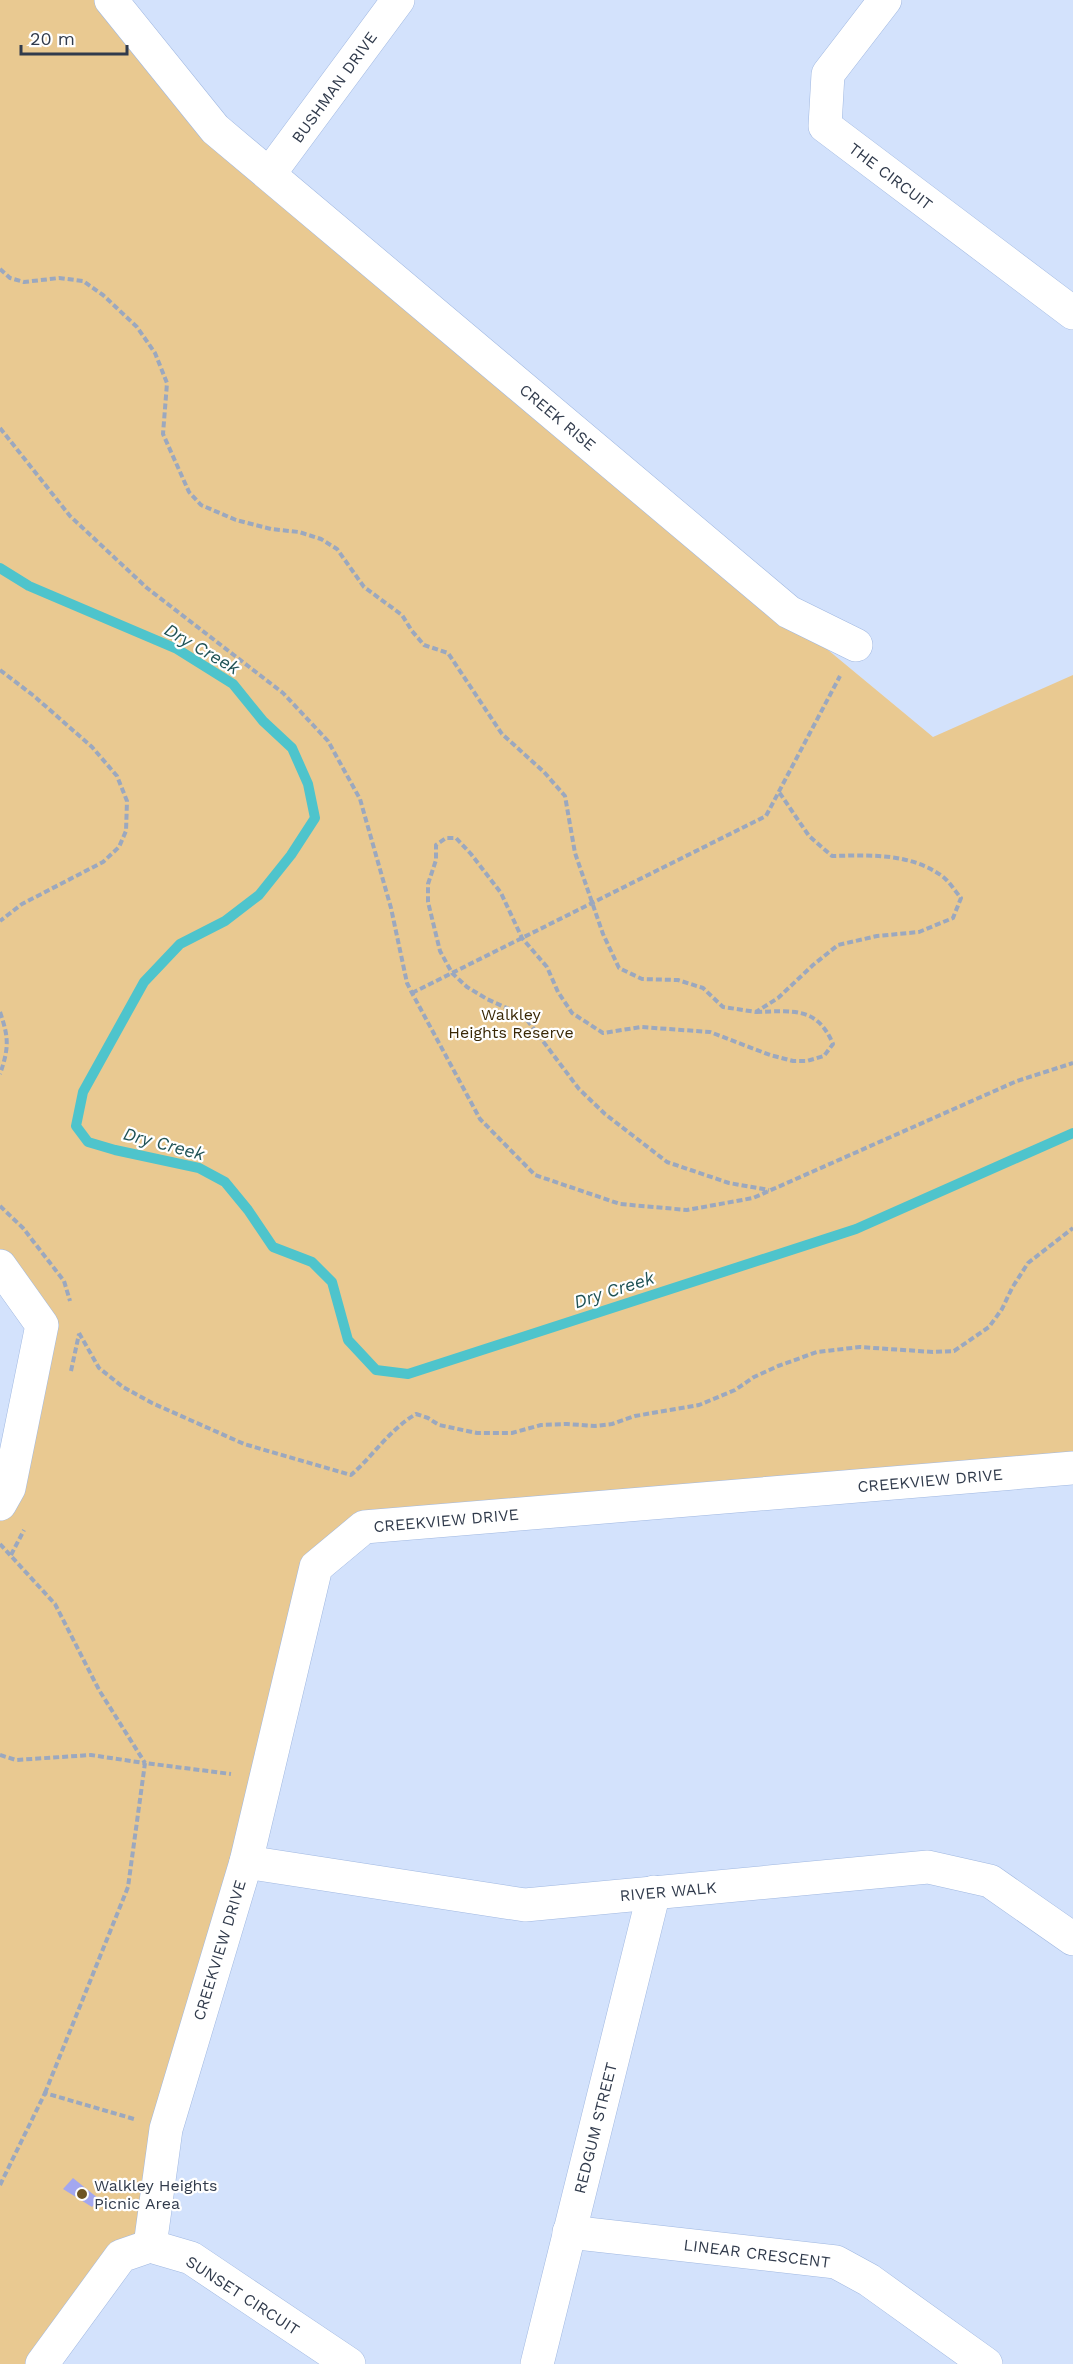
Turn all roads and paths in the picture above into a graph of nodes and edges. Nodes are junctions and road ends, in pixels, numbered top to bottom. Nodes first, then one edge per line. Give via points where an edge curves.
1 (111, 0) edge
2 (398, 0) edge
3 (885, 0) edge
4 (270, 173) junction
5 (0, 269) edge
6 (1073, 312) edge
7 (0, 428) edge
8 (856, 645) joint
9 (0, 670) edge
10 (779, 792) junction
11 (591, 903) junction
12 (0, 921) edge
13 (522, 938) junction
14 (452, 973) junction
15 (412, 993) junction
16 (0, 1012) edge
17 (756, 1012) junction
18 (1073, 1063) edge
19 (0, 1074) edge
20 (771, 1190) junction
21 (1073, 1228) edge
22 (0, 1266) edge
23 (79, 1333) dead end
24 (1073, 1468) edge
25 (0, 1504) edge
26 (0, 1544) edge
27 (0, 1755) edge
28 (145, 1763) junction
29 (265, 1778) junction
30 (246, 1862) junction
31 (654, 1892) junction
32 (1073, 1939) edge
33 (45, 2093) junction
34 (166, 2128) junction
35 (0, 2185) edge
36 (569, 2232) junction
37 (150, 2246) junction
38 (42, 2364) edge
39 (349, 2364) edge
40 (537, 2364) edge
41 (986, 2364) edge

1 - 4 street, CREEK RISE via 215,129
2 - 4 street, BUSHMAN DRIVE
3 - 6 street, THE CIRCUIT via 828,74 825,126
4 - 8 street, CREEK RISE via 789,612
5 - 11 path via 10,278 24,282 59,278 83,281 137,327 156,353 167,383 163,434 189,492 201,505 236,520 321,539 337,549 364,587 402,615 424,645 448,653 502,734 544,771 565,796 575,853
7 - 15 path via 70,516 147,588 283,693 328,741 360,799
8 - 10 path
9 - 12 path via 92,747 117,776 127,801 126,831 119,847 103,862 22,904
10 - 11 path via 766,816
10 - 17 path via 809,836 832,856 904,858 943,877 961,898 953,918 919,932 838,945 778,998
11 - 13 path
11 - 17 path via 619,968 642,979 678,980 703,988 723,1007
13 - 14 path
13 - 14 path via 501,893 456,838 446,838 436,845 428,902 440,951
13 - 17 path via 546,967 572,1013 603,1033 641,1028 710,1032 793,1061 824,1056 833,1044 817,1019 799,1011
14 - 15 path
14 - 20 path via 467,987 524,1016 579,1089 668,1162 729,1183
15 - 20 path via 480,1119 535,1175 620,1204 687,1210 753,1198
16 - 19 path via 8,1032 8,1052
18 - 20 path via 1017,1081
21 - 23 path via 1028,1263 990,1327 954,1351 860,1347 817,1352 778,1366 699,1405 595,1426 541,1425 512,1433 477,1433 439,1425 416,1414 396,1428 351,1476 244,1444 152,1403 99,1368
22 - 25 street via 42,1325 9,1488
24 - 29 street, CREEKVIEW DRIVE via 364,1527 316,1568
26 - 28 path via 55,1604 99,1690
27 - 28 path via 16,1760 91,1755
28 - 29 path
28 - 33 path via 128,1887
29 - 30 street, CREEKVIEW DRIVE
30 - 31 street, RIVER WALK via 525,1905
30 - 34 street, CREEKVIEW DRIVE
31 - 32 street, RIVER WALK via 928,1868 990,1881
31 - 36 street, REDGUM STREET
33 - 34 path
33 - 35 path
34 - 37 street, CREEKVIEW DRIVE
36 - 40 street, REDGUM STREET
36 - 41 street, LINEAR CRESCENT via 836,2262 869,2280
37 - 38 street via 122,2256
37 - 39 street, SUNSET CIRCUIT via 191,2258

